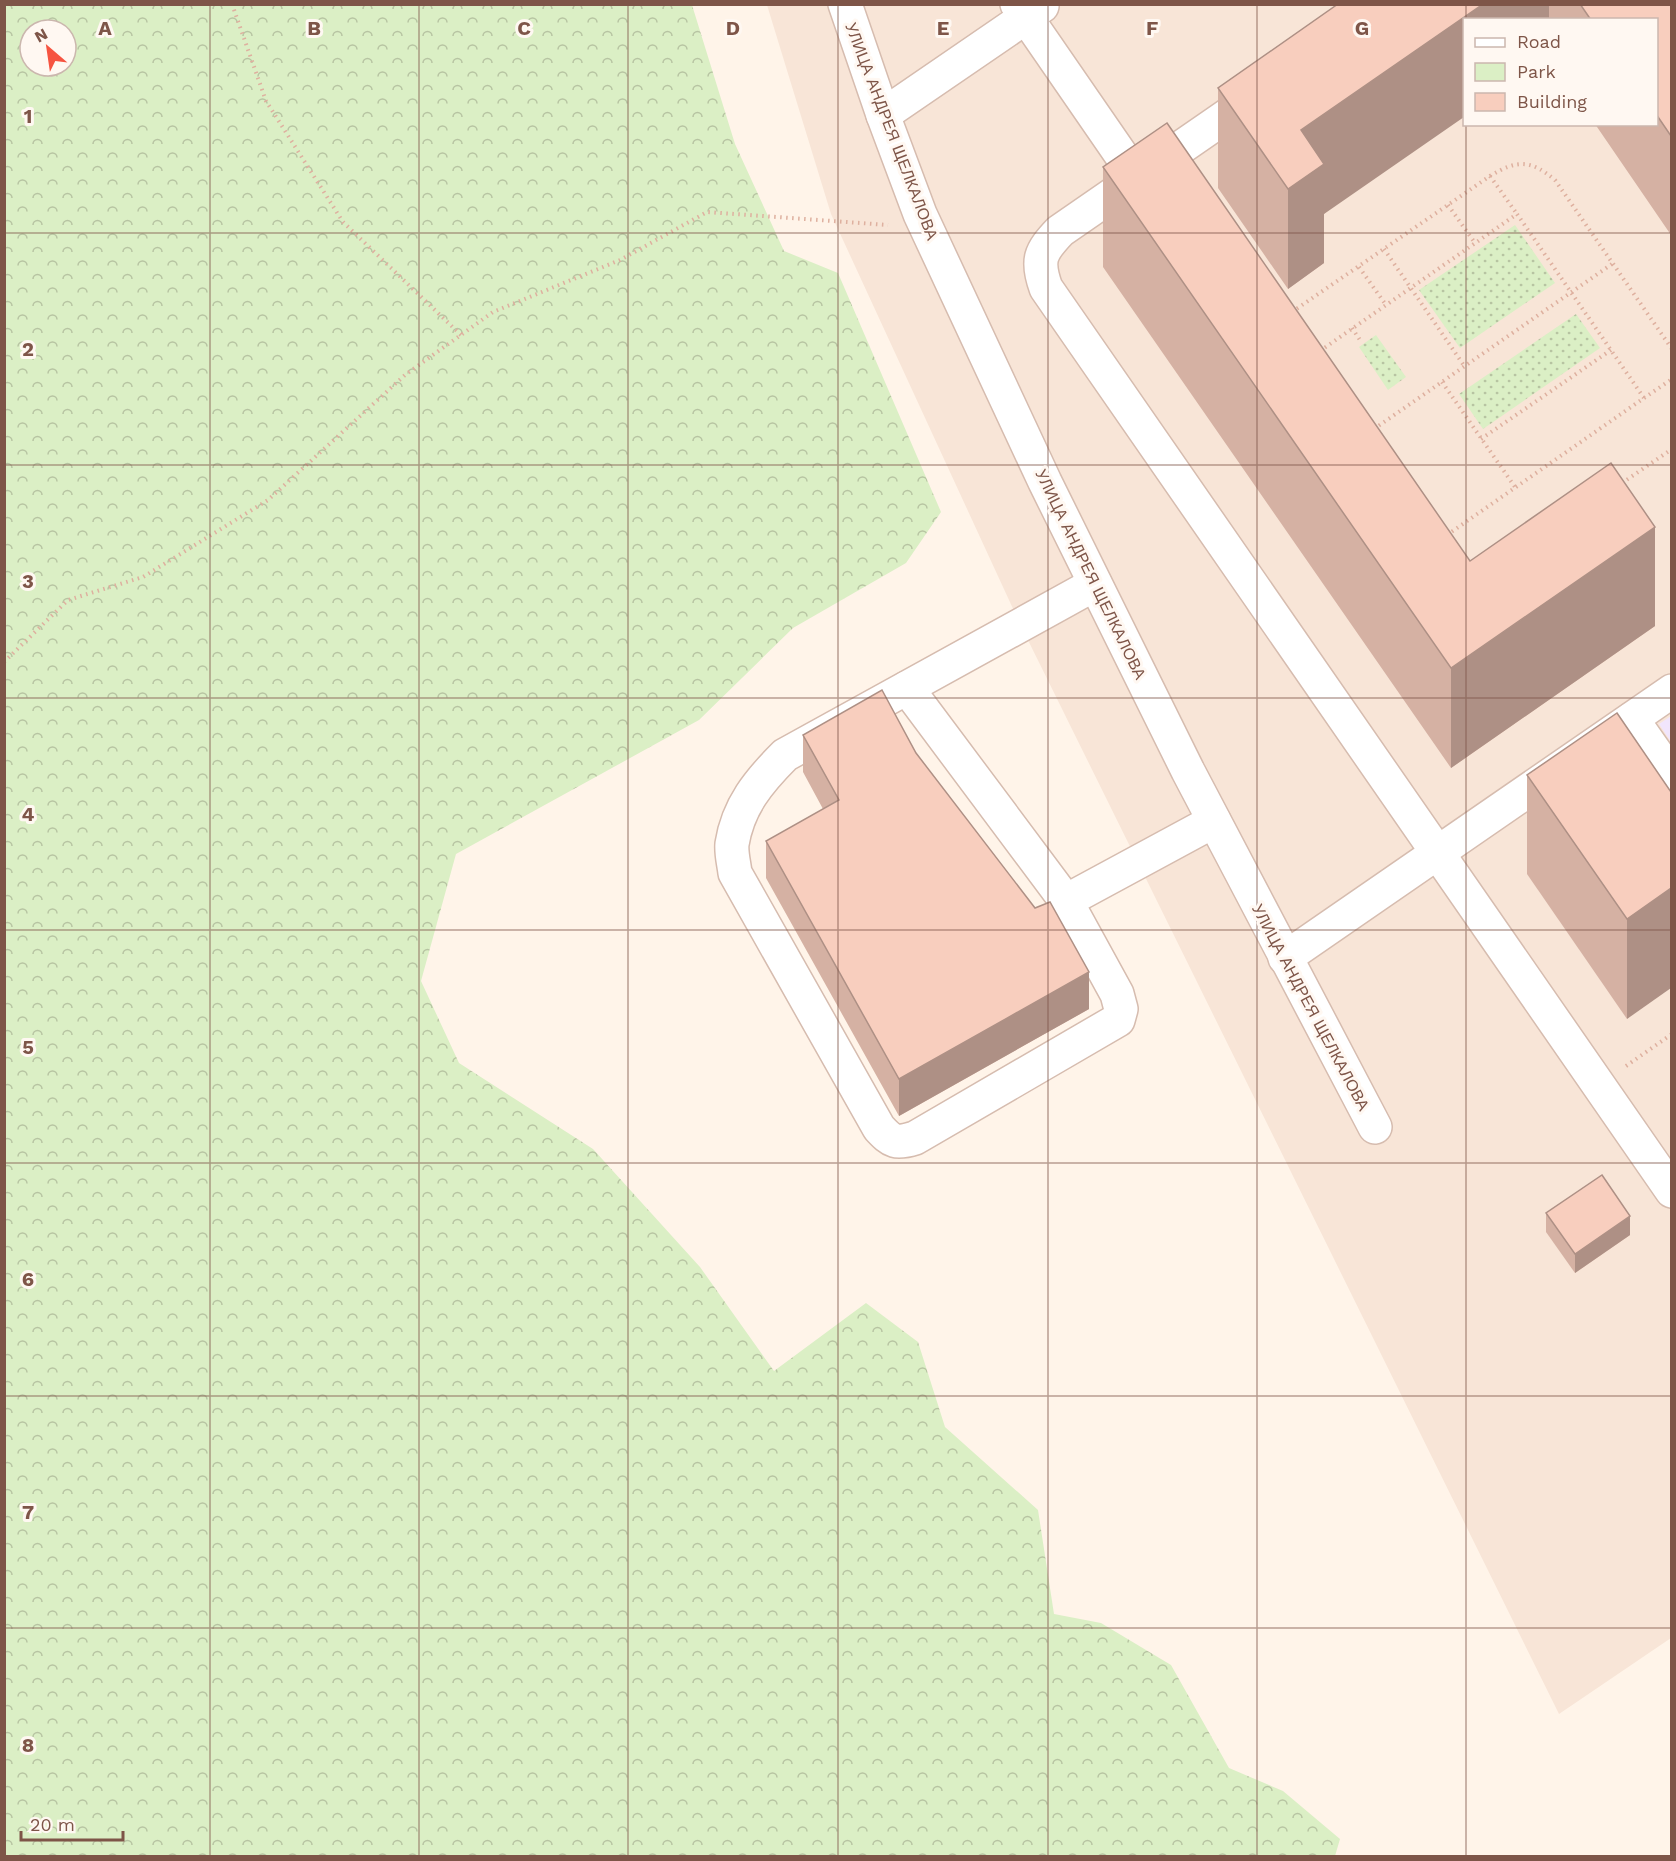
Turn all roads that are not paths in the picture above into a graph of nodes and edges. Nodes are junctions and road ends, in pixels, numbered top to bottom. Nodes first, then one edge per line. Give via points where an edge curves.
1 (845, 4) edge
2 (1028, 9) edge
3 (1278, 80) edge
4 (883, 115) junction
5 (1137, 178) junction
6 (1095, 584) junction
7 (907, 688) junction
8 (1671, 691) edge
9 (1632, 719) junction
10 (1671, 776) edge
11 (1214, 821) junction
12 (1437, 853) junction
13 (1066, 901) junction
14 (1285, 958) junction
15 (1375, 1126) dead end
16 (1671, 1191) edge

1 - 4 street, УЛИЦА АНДРЕЯ ЩЕЛКАЛОВА
2 - 4 street
2 - 5 street
3 - 5 street
4 - 6 street, УЛИЦА АНДРЕЯ ЩЕЛКАЛОВА via 920,214
5 - 12 street via 1060,231 1045,247 1040,272 1046,288
6 - 7 street
6 - 11 street, УЛИЦА АНДРЕЯ ЩЕЛКАЛОВА
7 - 13 street
7 - 13 street via 785,755 759,781 738,818 732,847 735,873 879,1128 889,1138 901,1142 915,1138 1118,1020 1121,1009 1117,994
8 - 9 street
9 - 10 street
9 - 12 street
11 - 13 street
11 - 14 street, УЛИЦА АНДРЕЯ ЩЕЛКАЛОВА
12 - 14 street
12 - 16 street
14 - 15 street, УЛИЦА АНДРЕЯ ЩЕЛКАЛОВА

